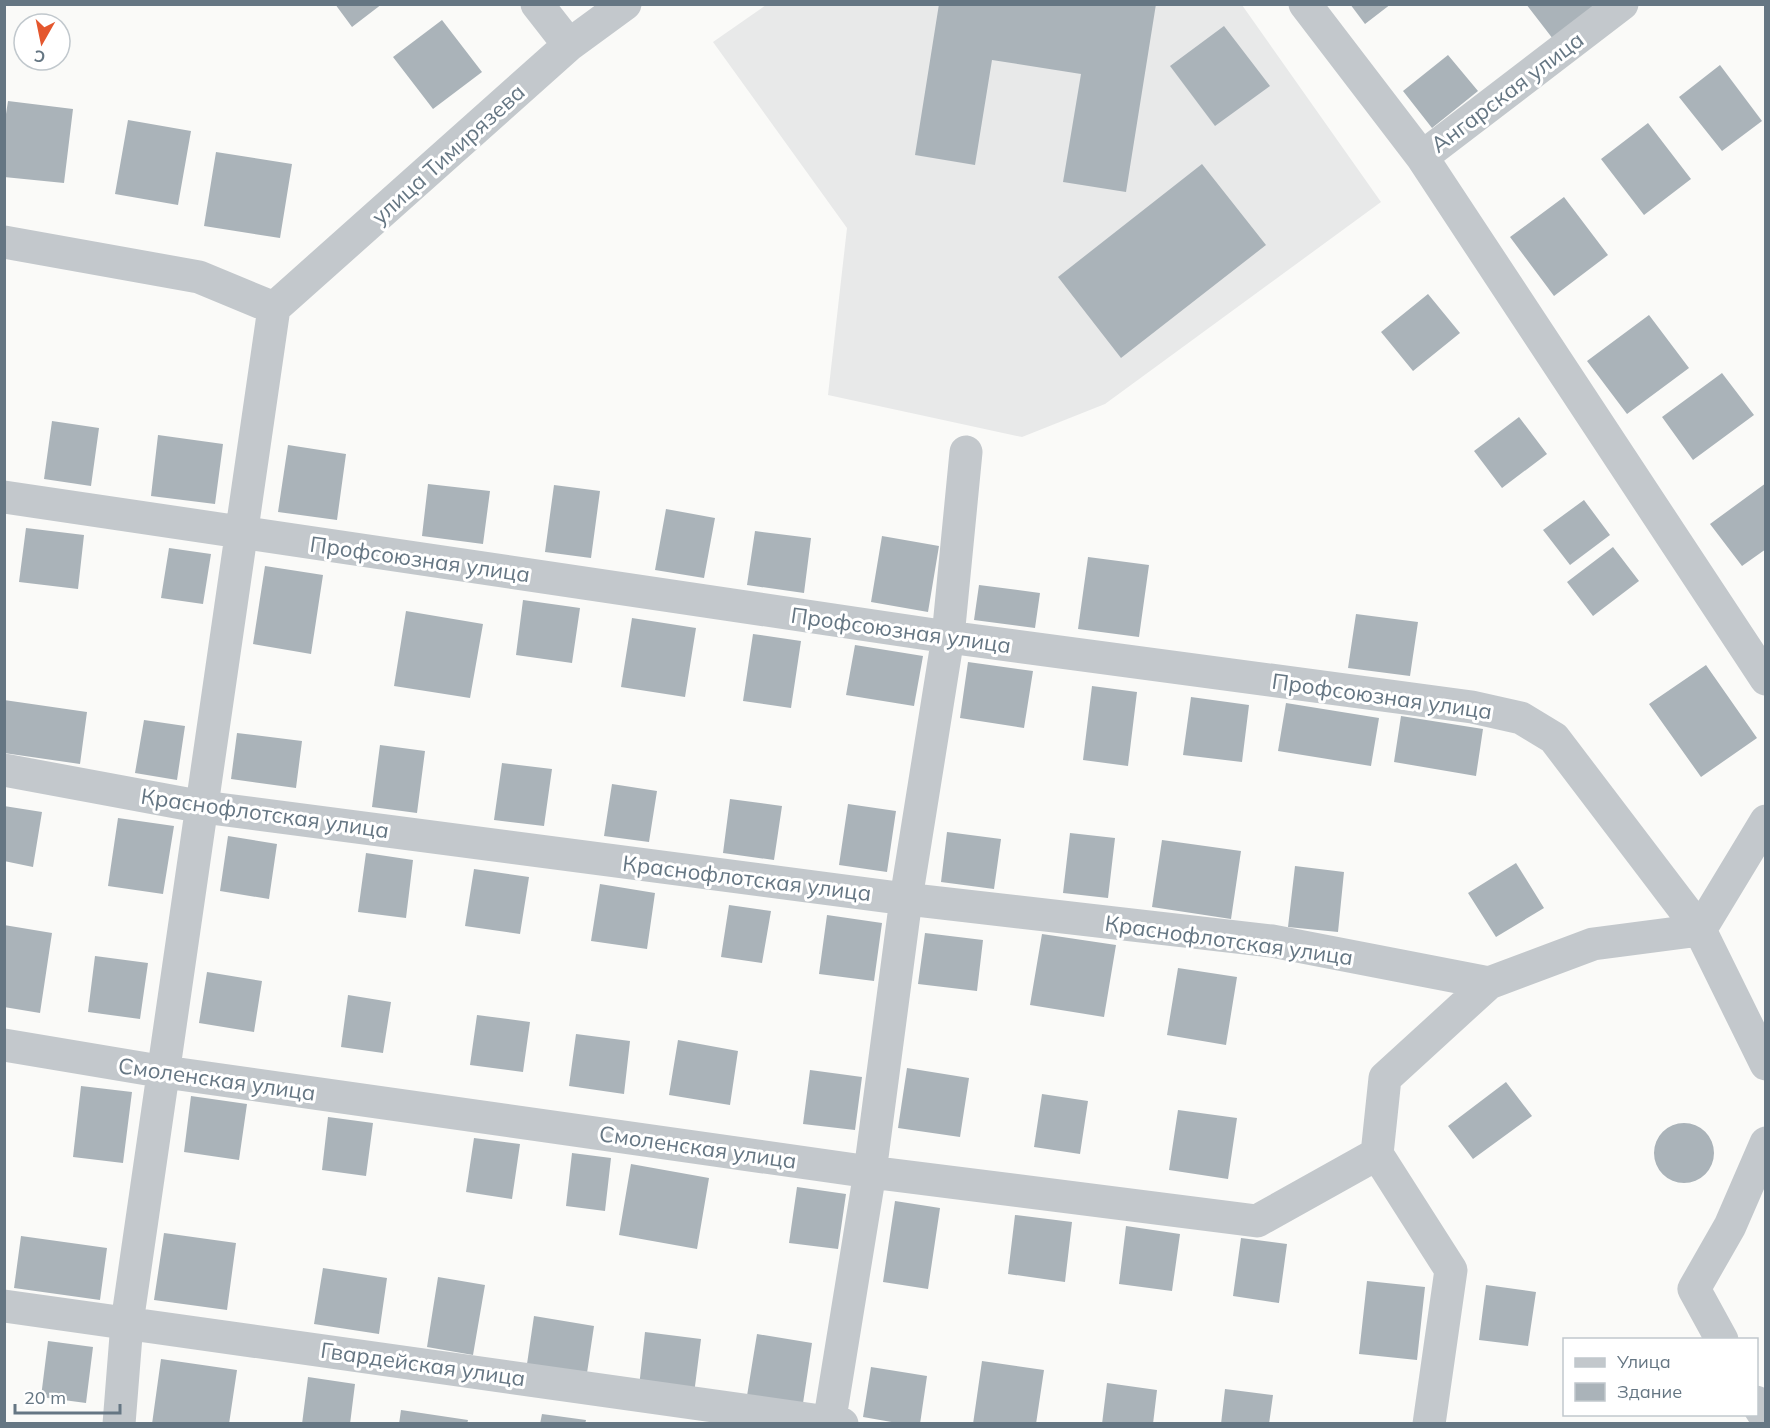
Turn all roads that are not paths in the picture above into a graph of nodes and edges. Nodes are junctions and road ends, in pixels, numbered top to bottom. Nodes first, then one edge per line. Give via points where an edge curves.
1 (537, 4) edge
2 (625, 4) edge
3 (1305, 4) edge
4 (1622, 4) edge
5 (569, 45) junction
6 (1422, 157) junction
7 (4, 242) edge
8 (274, 308) junction
9 (966, 452) dead end
10 (4, 497) edge
11 (243, 533) junction
12 (948, 637) junction
13 (1766, 679) edge
14 (4, 770) edge
15 (203, 807) junction
16 (1766, 821) edge
17 (906, 899) junction
18 (1700, 930) junction
19 (1490, 983) junction
20 (4, 1045) edge
21 (1766, 1064) edge
22 (165, 1072) junction
23 (1766, 1143) edge
24 (1377, 1154) junction
25 (870, 1172) junction
26 (4, 1306) edge
27 (127, 1323) junction
28 (1721, 1338) edge
29 (1758, 1405) edge
30 (1766, 1418) edge
31 (833, 1423) edge
32 (118, 1424) edge
33 (1429, 1424) edge

1 - 5 street
2 - 5 street, улица Тимирязева
3 - 6 street
4 - 6 street, Ангарская улица
5 - 8 street, улица Тимирязева
6 - 13 street
7 - 8 street via 199,277
8 - 11 street
9 - 12 street
10 - 11 street, Профсоюзная улица
11 - 12 street, Профсоюзная улица
11 - 15 street
12 - 17 street
12 - 18 street, Профсоюзная улица via 1472,707 1521,718 1554,738
14 - 15 street, Краснофлотская улица
15 - 17 street, Краснофлотская улица
15 - 22 street
16 - 18 street
17 - 19 street, Краснофлотская улица via 1272,941
17 - 25 street
18 - 19 street via 1593,944
18 - 21 street, Профсоюзная улица
19 - 24 street via 1385,1078
20 - 22 street, Смоленская улица
22 - 25 street, Смоленская улица
22 - 27 street
23 - 28 street via 1730,1226 1694,1289
24 - 25 street, Смоленская улица via 1257,1221
24 - 33 street via 1452,1270
25 - 31 street
26 - 27 street, Гвардейская улица
27 - 31 street, Гвардейская улица
27 - 32 street
29 - 30 street

